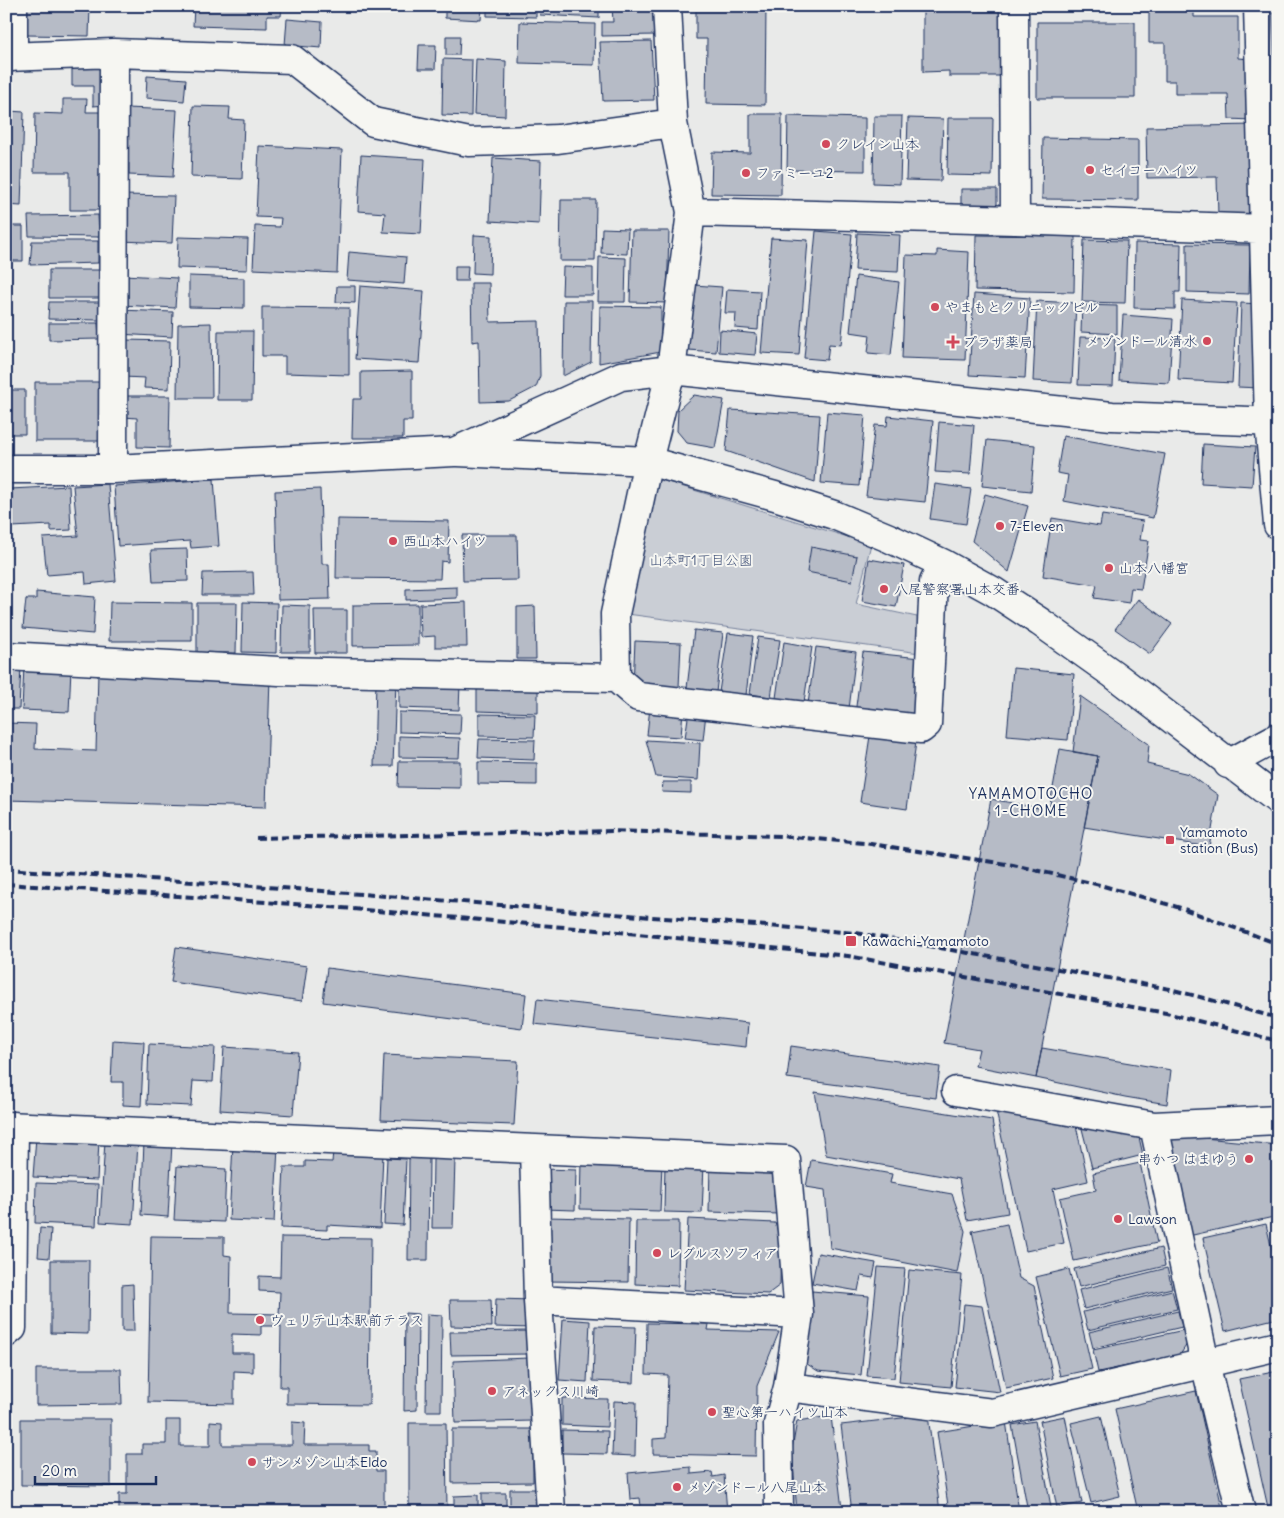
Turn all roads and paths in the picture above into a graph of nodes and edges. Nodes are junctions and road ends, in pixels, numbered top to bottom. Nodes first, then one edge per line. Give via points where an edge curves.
1 (13, 6) edge
2 (667, 6) edge
3 (1014, 6) edge
4 (1258, 6) edge
5 (114, 53) junction
6 (10, 57) edge
7 (673, 123) junction
8 (691, 212) junction
9 (1015, 220) junction
10 (1264, 229) junction
11 (671, 370) junction
12 (1274, 422) edge
13 (454, 452) junction
14 (648, 461) junction
15 (113, 469) junction
16 (6, 470) edge
17 (1278, 525) edge
18 (944, 564) junction
19 (6, 656) edge
20 (616, 678) junction
21 (1278, 737) edge
22 (1228, 764) junction
23 (1278, 800) edge
24 (956, 1091) dead end
25 (1278, 1120) edge
26 (10, 1126) edge
27 (1154, 1126) junction
28 (534, 1149) junction
29 (538, 1300) junction
30 (799, 1314) junction
31 (6, 1333) edge
32 (1278, 1346) edge
33 (1205, 1363) junction
34 (788, 1386) junction
35 (551, 1512) edge
36 (779, 1512) edge
37 (1241, 1512) edge

1 - 6 street
2 - 7 street
3 - 9 street
4 - 10 street
5 - 6 street
5 - 7 street via 292,58 373,122 469,142 558,139
5 - 15 street
7 - 8 street
8 - 9 street
8 - 11 street
9 - 10 street
10 - 12 street
11 - 12 street via 1112,416
11 - 13 street via 621,376
11 - 14 street
12 - 17 street
13 - 14 street
13 - 15 street
14 - 18 street via 834,515
14 - 20 street via 615,614
15 - 16 street
18 - 20 street via 934,582 926,724 920,729 638,697
18 - 22 street via 1040,622 1113,674
19 - 20 street via 279,671
21 - 22 street
22 - 23 street
24 - 27 street
25 - 27 street
26 - 28 street
26 - 31 street via 12,1328
27 - 33 street
28 - 29 street
28 - 30 street via 786,1160
29 - 30 street
29 - 35 street
30 - 34 street
32 - 33 street
33 - 34 street via 992,1412
33 - 37 street
34 - 36 street via 778,1424

